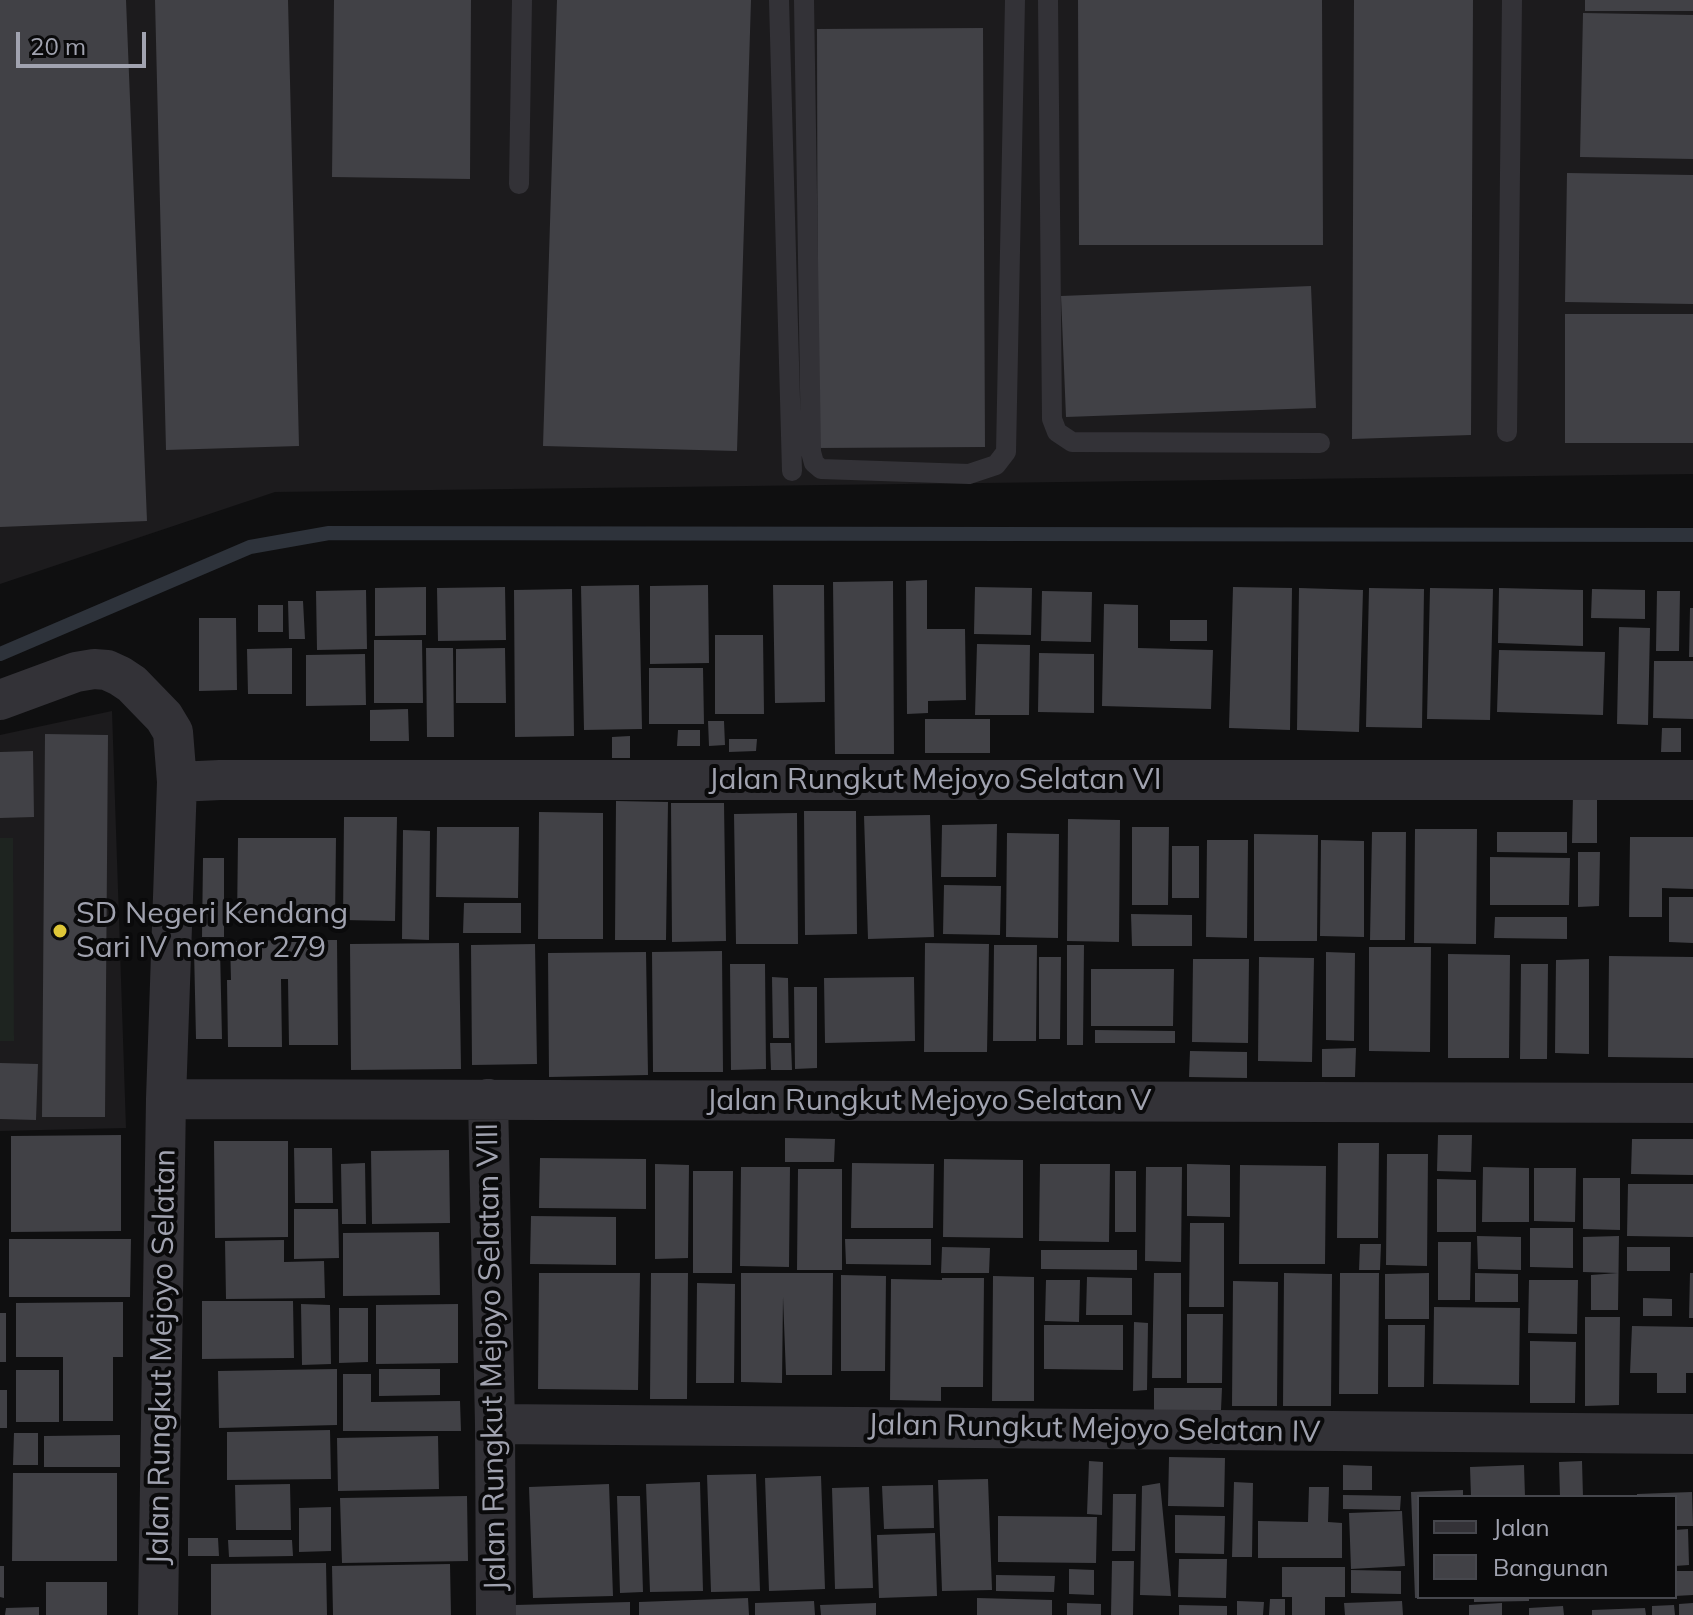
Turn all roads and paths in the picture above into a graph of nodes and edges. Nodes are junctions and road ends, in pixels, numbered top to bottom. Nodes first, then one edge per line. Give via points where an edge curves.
1 (522, 0) edge
2 (779, 0) edge
3 (804, 0) edge
4 (1015, 0) edge
5 (1048, 0) edge
6 (1512, 0) edge
7 (519, 184) dead end
8 (1507, 432) dead end
9 (1320, 443) dead end
10 (792, 471) dead end
11 (0, 700) edge
12 (1693, 780) edge
13 (177, 782) junction
14 (166, 1099) junction
15 (488, 1099) junction
16 (1693, 1103) edge
17 (495, 1424) junction
18 (1693, 1434) edge
19 (158, 1615) edge
20 (496, 1615) edge

1 - 7 lane
2 - 10 lane
3 - 4 lane via 814,463 821,469 969,474 996,465 1006,452
5 - 9 lane via 1052,419 1057,432 1072,442
6 - 8 lane
11 - 13 street, Jalan Rungkut Mejoyo Selatan via 76,672 107,670 120,676 173,732
12 - 13 street, Jalan Rungkut Mejoyo Selatan VI
13 - 14 street, Jalan Rungkut Mejoyo Selatan
14 - 15 street, Jalan Rungkut Mejoyo Selatan V
14 - 19 street, Jalan Rungkut Mejoyo Selatan
15 - 16 street, Jalan Rungkut Mejoyo Selatan V
15 - 17 street, Jalan Rungkut Mejoyo Selatan VIII
17 - 18 street, Jalan Rungkut Mejoyo Selatan IV
17 - 20 street, Jalan Rungkut Mejoyo Selatan VIII

